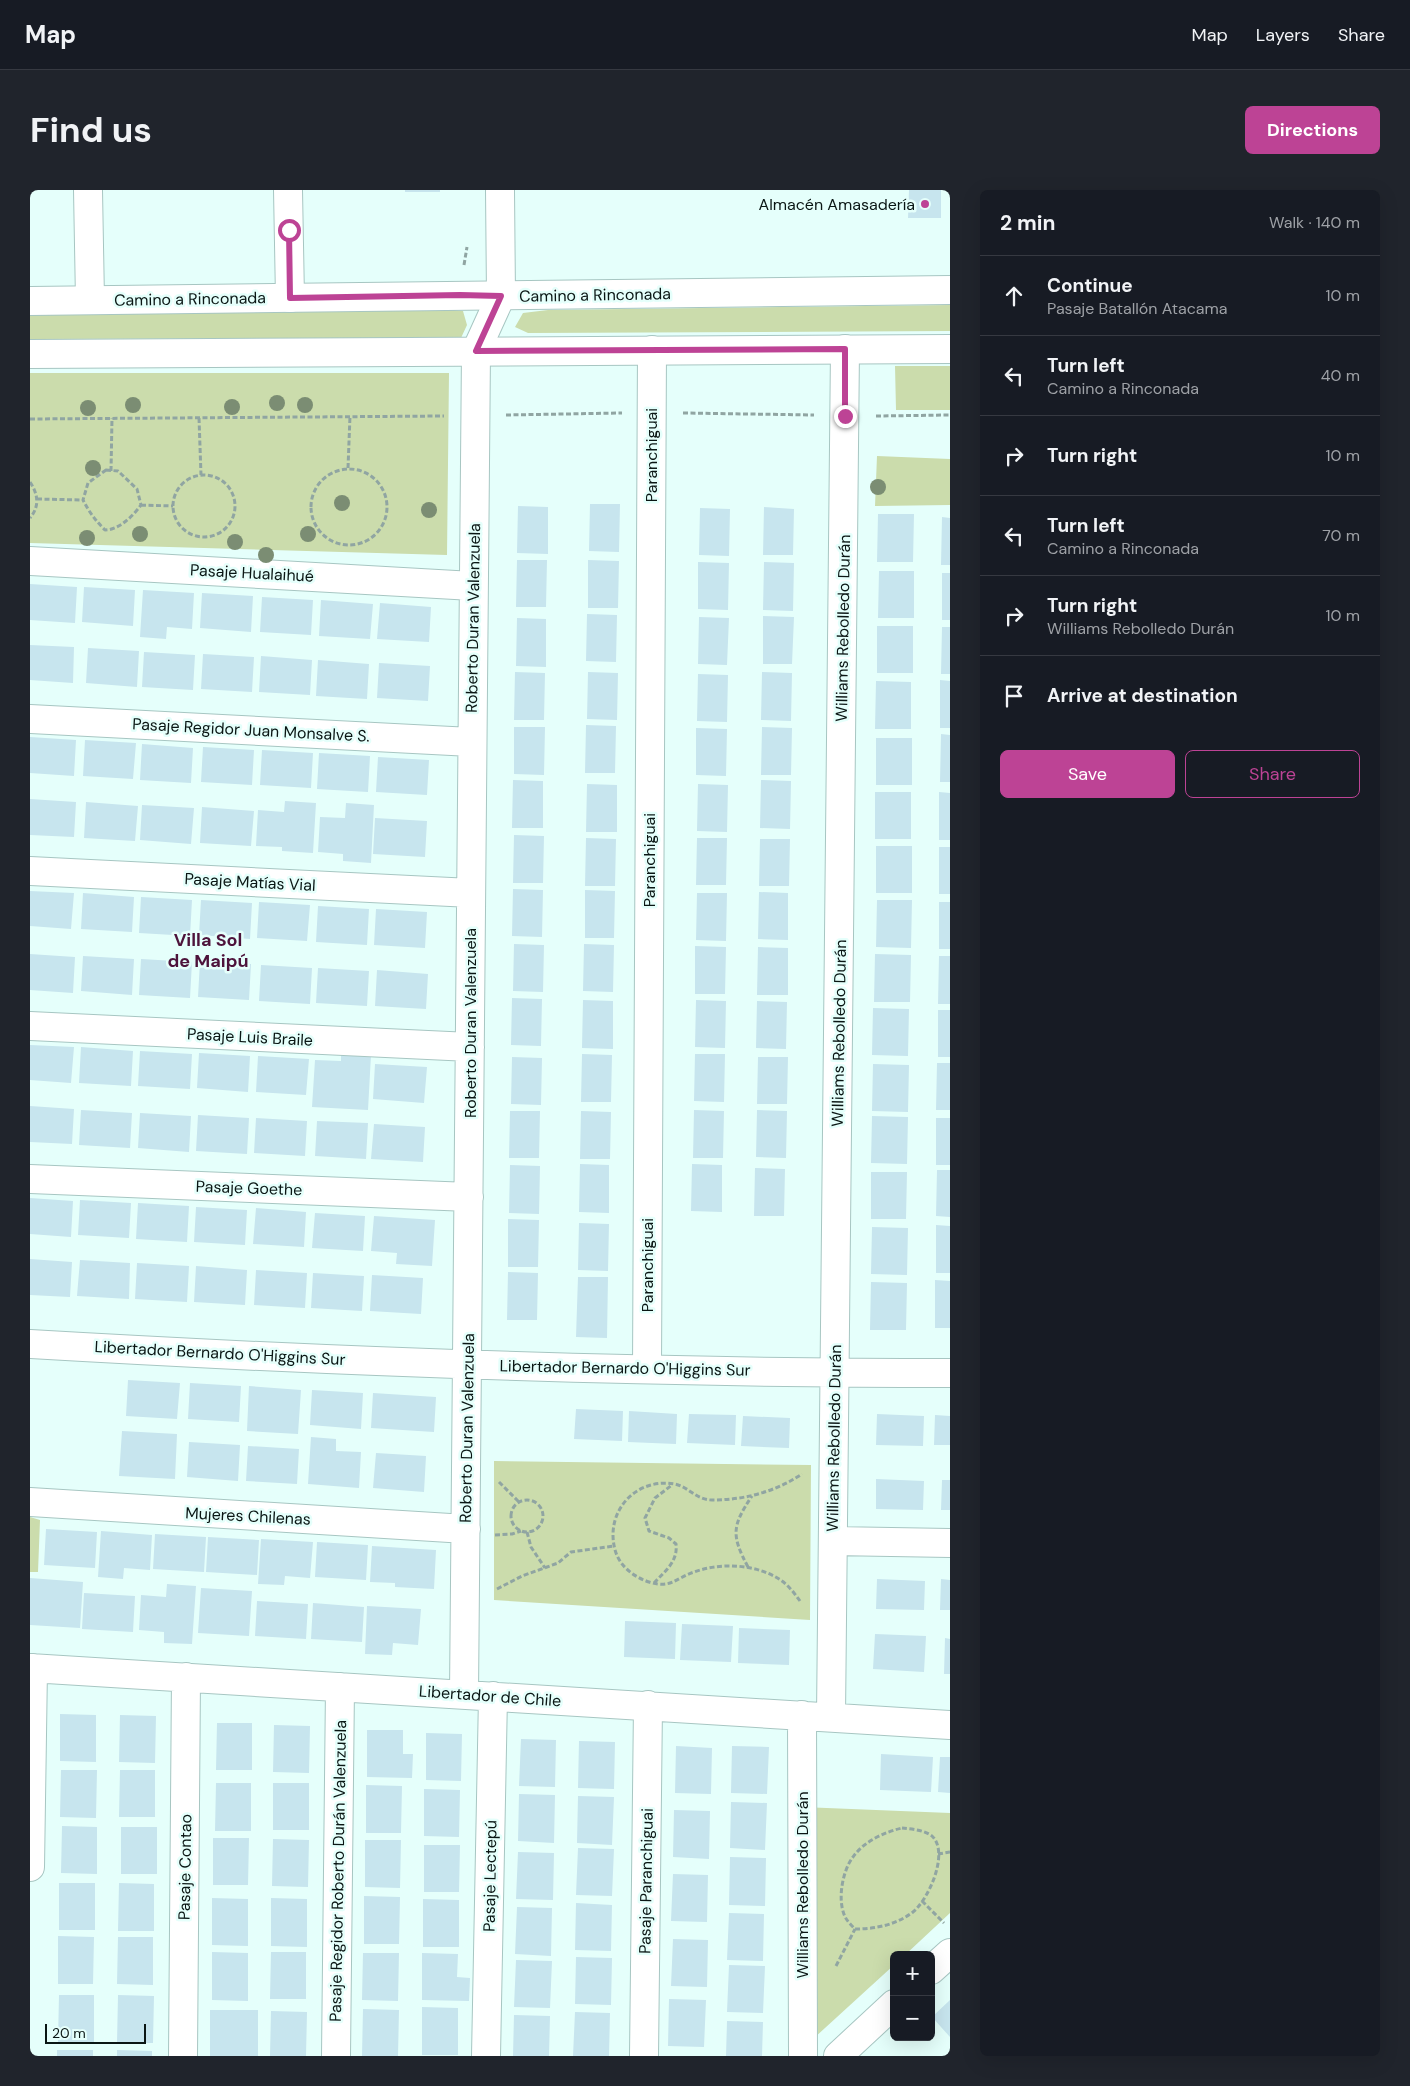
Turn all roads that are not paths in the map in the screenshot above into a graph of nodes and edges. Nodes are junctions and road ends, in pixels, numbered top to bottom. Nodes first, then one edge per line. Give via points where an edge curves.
1 (88, 190) edge
2 (288, 190) edge
3 (500, 190) edge
4 (950, 290) edge
5 (501, 296) junction
6 (290, 298) junction
7 (90, 300) junction
8 (30, 301) edge
9 (950, 348) edge
10 (845, 349) junction
11 (652, 350) junction
12 (476, 351) junction
13 (30, 354) edge
14 (30, 560) edge
15 (473, 586) junction
16 (30, 719) edge
17 (472, 742) junction
18 (30, 871) edge
19 (471, 894) junction
20 (30, 1026) edge
21 (470, 1047) junction
22 (30, 1179) edge
23 (469, 1198) junction
24 (30, 1344) edge
25 (468, 1365) junction
26 (646, 1369) junction
27 (950, 1373) edge
28 (835, 1374) junction
29 (30, 1502) edge
30 (466, 1529) junction
31 (833, 1542) junction
32 (950, 1543) edge
33 (31, 1668) edge
34 (186, 1677) junction
35 (340, 1687) junction
36 (464, 1694) junction
37 (493, 1696) junction
38 (648, 1706) junction
39 (802, 1715) junction
40 (831, 1717) junction
41 (950, 1725) edge
42 (30, 1867) edge
43 (950, 1953) edge
44 (935, 1966) edge
45 (890, 2008) edge
46 (183, 2056) edge
47 (336, 2056) edge
48 (486, 2056) edge
49 (644, 2056) edge
50 (803, 2056) edge
51 (838, 2056) edge

1 - 7 street
2 - 6 street
3 - 5 street
4 - 5 street, Camino a Rinconada
5 - 6 street, Camino a Rinconada
5 - 12 street
6 - 7 street, Camino a Rinconada
7 - 8 street, Camino a Rinconada
9 - 10 street
10 - 11 street
10 - 28 street, Williams Rebolledo Durán
11 - 12 street
11 - 26 street, Paranchiguai
12 - 13 street
12 - 15 street, Roberto Duran Valenzuela
14 - 15 street, Pasaje Hualaihué
15 - 17 street, Roberto Duran Valenzuela
16 - 17 street, Pasaje Regidor Juan Monsalve S.
17 - 19 street, Roberto Duran Valenzuela
18 - 19 street, Pasaje Matías Vial
19 - 21 street, Roberto Duran Valenzuela
20 - 21 street, Pasaje Luis Braile
21 - 23 street, Roberto Duran Valenzuela
22 - 23 street, Pasaje Goethe
23 - 25 street, Roberto Duran Valenzuela
24 - 25 street, Libertador Bernardo O'Higgins Sur
25 - 26 street, Libertador Bernardo O'Higgins Sur
25 - 30 street, Roberto Duran Valenzuela
26 - 28 street, Libertador Bernardo O'Higgins Sur
27 - 28 street, Libertador Bernardo O'Higgins Sur
28 - 31 street, Williams Rebolledo Durán
29 - 30 street, Mujeres Chilenas
30 - 36 street, Roberto Duran Valenzuela
31 - 32 street
31 - 40 street, Williams Rebolledo Durán
33 - 34 street, Libertador de Chile
33 - 42 street
34 - 35 street, Libertador de Chile
34 - 46 street, Pasaje Contao
35 - 36 street, Libertador de Chile
35 - 47 street, Pasaje Regidor Roberto Durán Valenzuela
36 - 37 street, Libertador de Chile
37 - 38 street, Libertador de Chile
37 - 48 street, Pasaje Lectepú
38 - 39 street, Libertador de Chile
38 - 49 street, Pasaje Paranchiguai
39 - 40 street, Libertador de Chile
39 - 50 street, Williams Rebolledo Durán
40 - 41 street, Libertador de Chile
43 - 44 street
45 - 51 street

